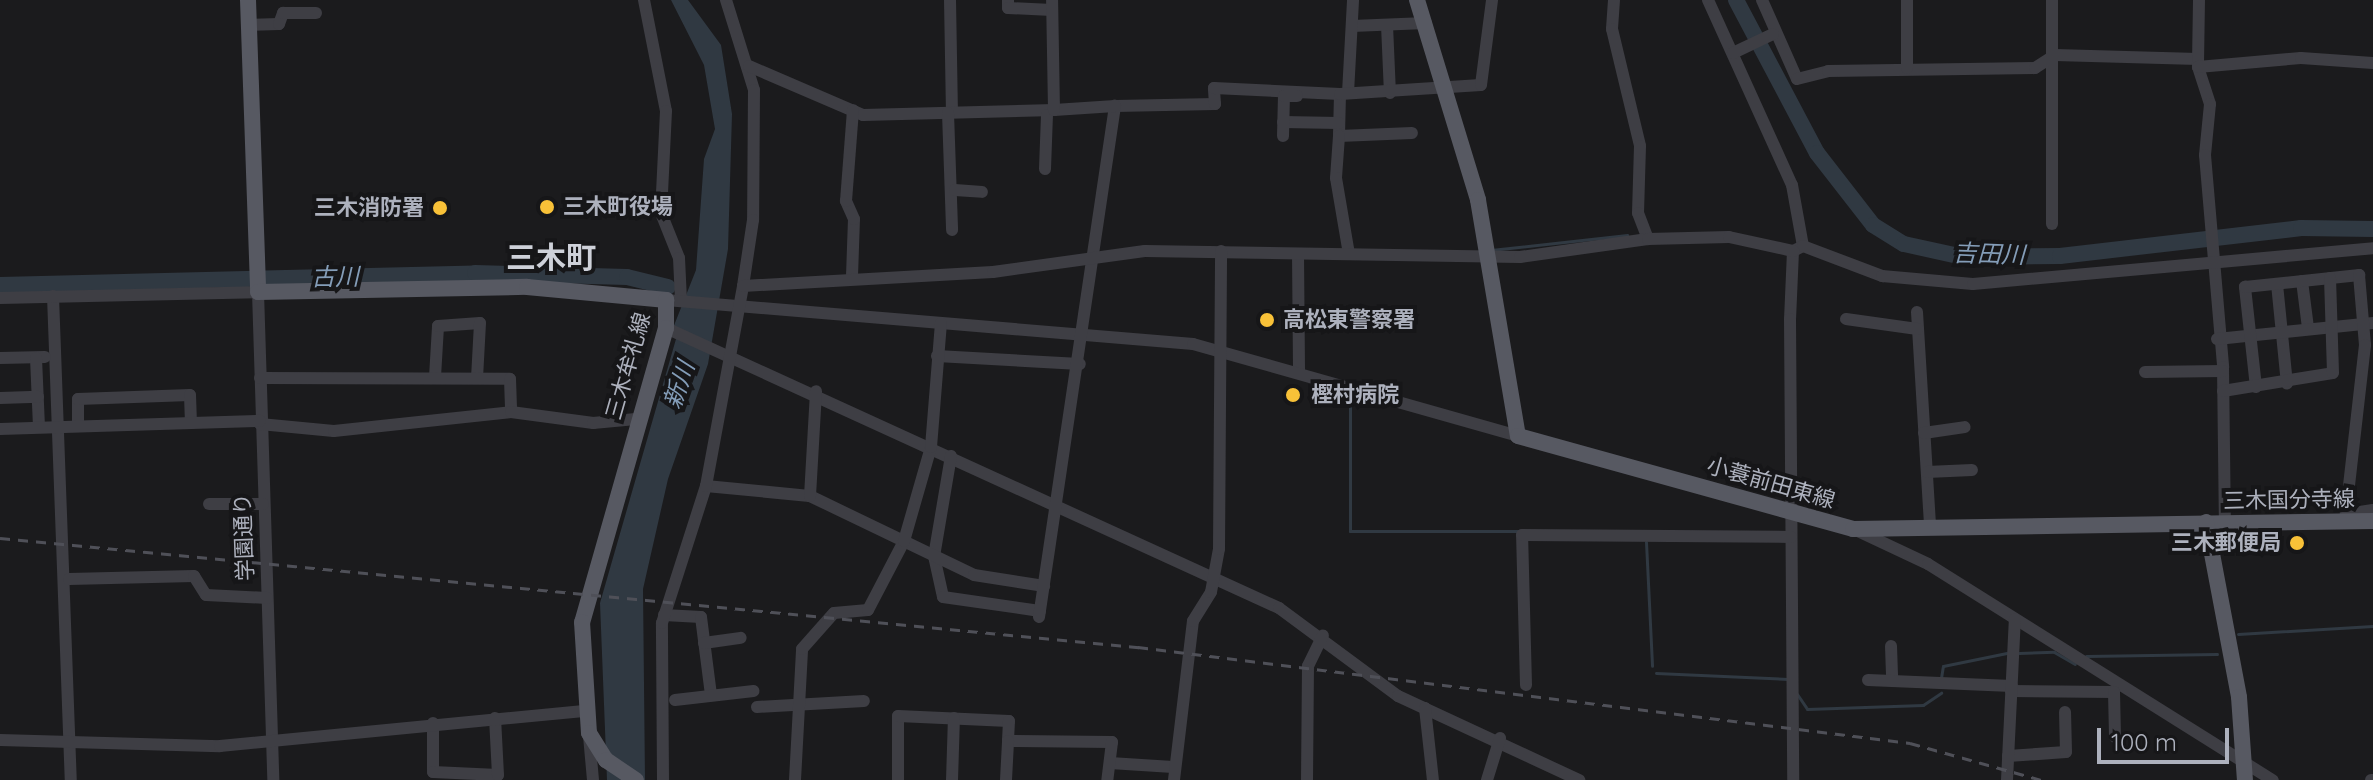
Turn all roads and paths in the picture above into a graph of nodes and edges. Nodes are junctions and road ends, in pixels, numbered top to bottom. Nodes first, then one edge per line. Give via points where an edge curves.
1 (248, 0) edge
2 (644, 0) edge
3 (726, 0) edge
4 (950, 0) edge
5 (1008, 0) edge
6 (1353, 0) edge
7 (1417, 0) edge
8 (1492, 0) edge
9 (1614, 0) edge
10 (1708, 0) edge
11 (1762, 0) edge
12 (1907, 0) edge
13 (2052, 0) edge
14 (2199, 0) edge
15 (1052, 5) edge
16 (316, 13) dead end
17 (1426, 23) junction
18 (249, 25) junction
19 (1387, 25) junction
20 (1352, 26) junction
21 (1773, 34) junction
22 (1733, 53) junction
23 (2047, 63) junction
24 (2198, 63) junction
25 (2373, 63) edge
26 (749, 66) junction
27 (1907, 68) junction
28 (1449, 87) junction
29 (1390, 93) junction
30 (1342, 95) junction
31 (1115, 106) junction
32 (853, 110) junction
33 (950, 113) junction
34 (1051, 113) junction
35 (1283, 122) junction
36 (1339, 123) junction
37 (1412, 133) dead end
38 (1283, 136) dead end
39 (1339, 136) junction
40 (1045, 169) dead end
41 (955, 190) junction
42 (982, 192) dead end
43 (2052, 224) dead end
44 (952, 230) dead end
45 (1648, 239) junction
46 (2373, 248) edge
47 (1798, 249) junction
48 (1221, 251) junction
49 (1298, 254) junction
50 (1349, 254) junction
51 (1095, 255) junction
52 (1489, 257) junction
53 (2214, 263) junction
54 (852, 276) junction
55 (2330, 278) junction
56 (2302, 281) junction
57 (2277, 284) junction
58 (743, 286) junction
59 (258, 292) junction
60 (53, 296) junction
61 (0, 298) edge
62 (677, 301) junction
63 (736, 306) junction
64 (1917, 312) dead end
65 (1846, 319) dead end
66 (941, 323) junction
67 (2368, 323) edge
68 (2335, 326) junction
69 (2308, 328) junction
70 (1917, 329) junction
71 (669, 330) junction
72 (2283, 331) junction
73 (1085, 334) junction
74 (2250, 335) junction
75 (2217, 339) junction
76 (1219, 349) junction
77 (732, 356) junction
78 (937, 356) junction
79 (0, 358) edge
80 (1080, 364) junction
81 (1299, 371) junction
82 (2223, 371) junction
83 (2145, 372) dead end
84 (435, 377) junction
85 (260, 378) junction
86 (477, 378) junction
87 (2287, 384) junction
88 (2256, 387) junction
89 (816, 391) junction
90 (2223, 391) junction
91 (38, 397) junction
92 (0, 398) edge
93 (511, 412) junction
94 (636, 419) junction
95 (260, 422) junction
96 (191, 423) junction
97 (78, 426) junction
98 (39, 427) junction
99 (60, 427) junction
100 (1965, 427) dead end
101 (0, 429) edge
102 (1924, 433) junction
103 (1518, 436) junction
104 (931, 447) junction
105 (951, 456) junction
106 (1972, 470) dead end
107 (1927, 472) junction
108 (706, 486) junction
109 (810, 496) junction
110 (209, 504) dead end
111 (263, 504) junction
112 (1057, 509) junction
113 (1791, 510) junction
114 (2373, 510) edge
115 (2346, 517) junction
116 (2373, 521) edge
117 (2206, 522) junction
118 (2225, 522) junction
119 (1930, 526) junction
120 (1853, 529) junction
121 (1791, 537) junction
122 (904, 541) junction
123 (934, 556) junction
124 (1215, 576) junction
125 (69, 579) junction
126 (1044, 586) junction
127 (267, 598) junction
128 (664, 615) junction
129 (2015, 619) junction
130 (1323, 635) junction
131 (741, 638) dead end
132 (704, 643) junction
133 (1891, 646) dead end
134 (1892, 679) junction
135 (1868, 680) dead end
136 (1526, 685) dead end
137 (2012, 688) junction
138 (2116, 688) junction
139 (753, 691) dead end
140 (711, 695) junction
141 (675, 700) dead end
142 (864, 701) dead end
143 (796, 704) junction
144 (757, 707) dead end
145 (1425, 708) junction
146 (586, 711) junction
147 (2065, 712) dead end
148 (495, 718) junction
149 (954, 718) junction
150 (433, 723) junction
151 (589, 733) junction
152 (272, 736) junction
153 (2115, 737) dead end
154 (1500, 738) junction
155 (0, 740) edge
156 (69, 741) junction
157 (1008, 741) junction
158 (2008, 756) junction
159 (1110, 763) junction
160 (2246, 772) edge
161 (1173, 774) edge
162 (71, 780) edge
163 (273, 780) edge
164 (593, 780) edge
165 (636, 780) edge
166 (663, 780) edge
167 (795, 780) edge
168 (898, 780) edge
169 (952, 780) edge
170 (1006, 780) edge
171 (1107, 780) edge
172 (1307, 780) edge
173 (1433, 780) edge
174 (1487, 780) edge
175 (1579, 780) edge
176 (1793, 780) edge
177 (2007, 780) edge
178 (2273, 780) edge

1 - 18 main road
2 - 62 street via 666,111 661,213 679,258
3 - 26 street
4 - 33 street
5 - 15 street via 1008,8
6 - 20 street
7 - 17 main road
8 - 28 street via 1487,82
9 - 45 street via 1612,29 1640,146 1638,213
10 - 22 street
11 - 21 street
12 - 27 street
13 - 23 street
14 - 24 street
15 - 34 street
16 - 18 street via 283,13 279,24
17 - 19 street
17 - 28 main road
18 - 59 main road
19 - 20 street
19 - 29 street
20 - 30 street
21 - 22 street
21 - 27 street via 1797,79
22 - 47 street via 1792,185
23 - 24 street via 2055,55
23 - 27 street
23 - 43 street via 2055,132
24 - 25 street via 2301,58
24 - 53 street via 2210,104
26 - 32 street
26 - 58 street via 755,146
28 - 29 street
28 - 52 main road
29 - 30 street
30 - 31 street via 1214,88 1215,104
30 - 35 street via 1284,96
30 - 36 street
31 - 34 street
31 - 51 street
32 - 33 street via 917,119
32 - 54 street via 846,201 854,219
33 - 34 street
33 - 41 street
34 - 40 street
35 - 36 street
35 - 38 street
36 - 39 street
37 - 39 street
39 - 50 street via 1336,178
41 - 42 street
41 - 44 street
45 - 47 street via 1729,237
45 - 52 street
46 - 53 street
47 - 53 street via 1882,276 1936,284
47 - 113 street
48 - 49 street
48 - 51 street
48 - 76 street
49 - 50 street
49 - 81 street
50 - 52 street
51 - 54 street via 993,272
51 - 73 street
52 - 103 main road
53 - 75 street
54 - 58 street
55 - 56 street
55 - 67 street via 2359,275
55 - 68 street
56 - 57 street
56 - 69 street
57 - 72 street
57 - 74 street via 2245,287
58 - 63 street
59 - 60 street
59 - 62 main road, 三木牟礼線 via 527,287
59 - 85 street, 学園通り
60 - 61 street
60 - 99 street
62 - 63 street
62 - 71 main road, 三木牟礼線
63 - 66 street
63 - 77 street
64 - 70 street
65 - 70 street
66 - 73 street
66 - 78 street
67 - 68 street
67 - 115 street
68 - 69 street
68 - 87 street via 2333,373
69 - 72 street
70 - 102 street
71 - 77 street
71 - 94 main road, 三木牟礼線
72 - 74 street
72 - 87 street
73 - 76 street
73 - 80 street
74 - 75 street
74 - 88 street
75 - 82 street
76 - 81 street
76 - 124 street
77 - 89 street
77 - 108 street
78 - 80 street
78 - 104 street
79 - 91 street via 40,358
80 - 112 street
81 - 103 street
82 - 83 street
82 - 90 street
84 - 85 street
84 - 86 street
84 - 86 street via 438,326 480,323
85 - 95 street, 学園通り
86 - 93 street via 510,379
87 - 88 street
88 - 90 street
89 - 104 street
89 - 109 street
90 - 118 street
91 - 92 street
91 - 98 street
93 - 94 street via 593,423
93 - 95 street via 334,431
94 - 146 main road, 三木牟礼線 via 586,591
95 - 96 street
95 - 111 street, 学園通り
96 - 97 street
96 - 97 street via 190,395 78,399
97 - 99 street
98 - 99 street
98 - 101 street
99 - 125 street
100 - 102 street
102 - 107 street
103 - 113 main road, 小蓑前田東線
104 - 105 street
104 - 122 street
105 - 112 street
105 - 123 street
106 - 107 street
107 - 119 street
108 - 109 street
108 - 128 street
109 - 122 street
110 - 111 street
111 - 127 street, 学園通り
112 - 124 street
112 - 126 street
113 - 120 main road, 小蓑前田東線
113 - 121 street
114 - 115 street
115 - 116 main road, 三木国分寺線
115 - 118 main road, 三木国分寺線
117 - 118 main road, 三木国分寺線
117 - 119 main road, 小蓑前田東線
117 - 160 main road
119 - 120 main road, 小蓑前田東線
120 - 129 street via 1928,564
121 - 136 street via 1522,535
121 - 176 street
122 - 123 street
122 - 143 street via 868,610 834,613 802,649
123 - 126 street via 974,575
123 - 126 street via 943,597 1039,614
124 - 130 street
124 - 161 street via 1193,621
125 - 127 street via 194,576 206,595
125 - 156 street
127 - 152 street, 学園通り
128 - 132 street via 701,617
128 - 166 street
129 - 137 street
129 - 138 street
130 - 145 street via 1398,696
130 - 172 street via 1308,666
131 - 132 street
132 - 140 street
133 - 134 street
134 - 135 street
134 - 137 street via 1930,678 1931,689
137 - 138 street
137 - 158 street
138 - 153 street
138 - 160 street
139 - 140 street
140 - 141 street
142 - 143 street
143 - 144 street
143 - 167 street
145 - 154 street
145 - 173 street
146 - 148 street
146 - 151 main road, 三木牟礼線
147 - 158 street via 2066,752
148 - 150 street
148 - 150 street via 498,775 433,772
149 - 157 street via 1009,721
149 - 168 street via 898,716
149 - 169 street
150 - 152 street
151 - 164 street
151 - 165 main road, 三木牟礼線 via 606,760
152 - 156 street via 220,746
152 - 163 street, 学園通り
154 - 174 street
154 - 175 street
155 - 156 street
156 - 162 street
157 - 159 street via 1112,742
157 - 170 street
158 - 177 street
159 - 161 street
159 - 171 street
160 - 178 street

